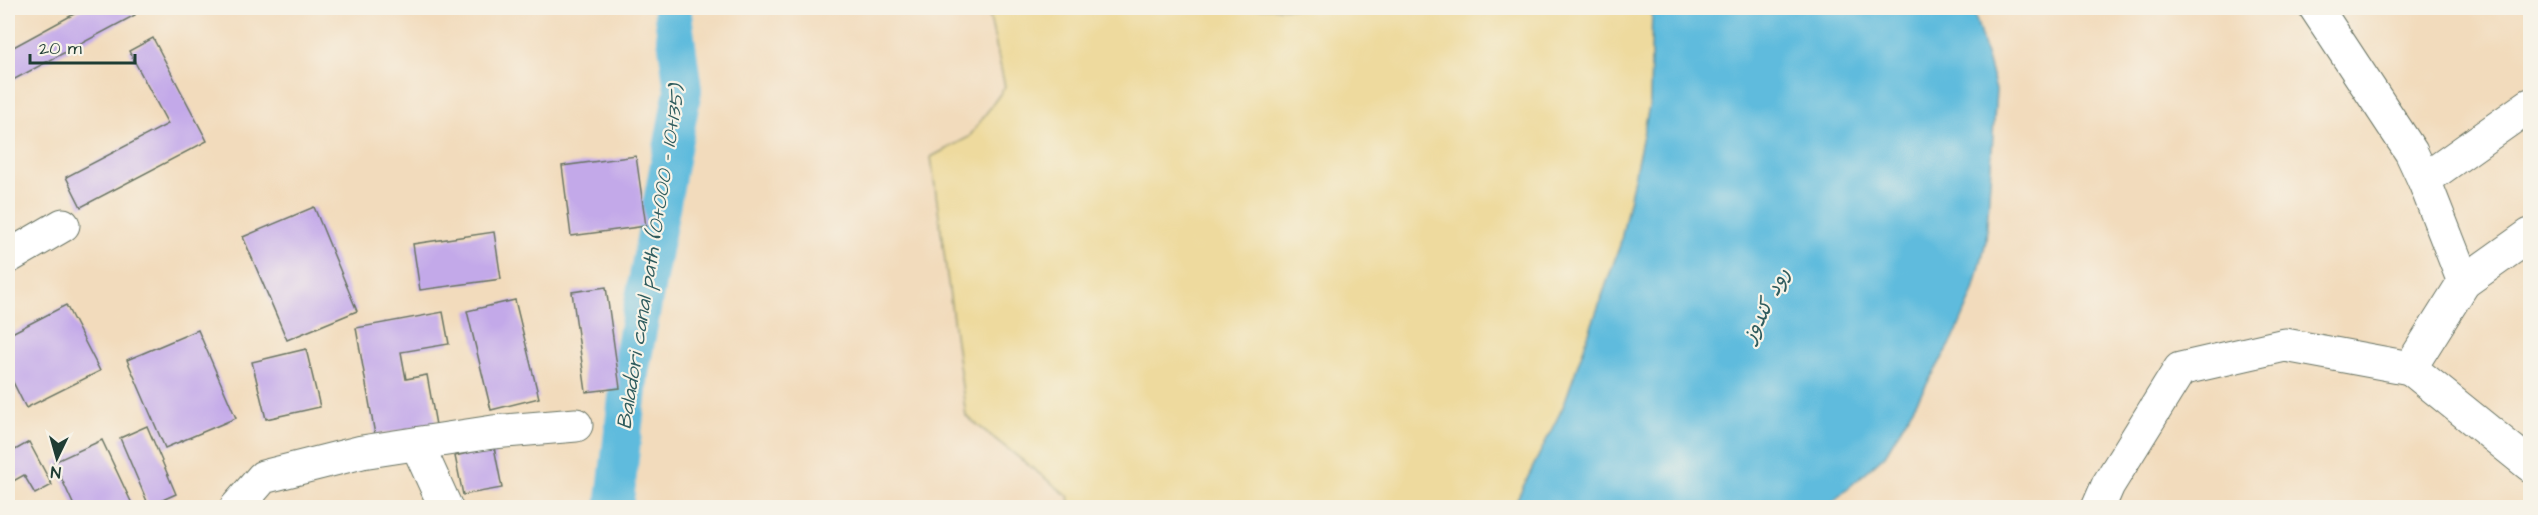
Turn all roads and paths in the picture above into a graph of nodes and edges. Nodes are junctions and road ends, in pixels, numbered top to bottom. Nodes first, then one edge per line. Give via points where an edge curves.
1 (2316, 8) edge
2 (2530, 105) edge
3 (2424, 180) junction
4 (63, 225) dead end
5 (2530, 235) edge
6 (8, 257) edge
7 (2464, 282) junction
8 (2410, 368) junction
9 (576, 425) dead end
10 (417, 444) junction
11 (2530, 465) edge
12 (236, 507) edge
13 (446, 507) edge
14 (2098, 507) edge

1 - 3 street via 2411,153
2 - 3 street
3 - 7 street
4 - 6 street
5 - 7 street
7 - 8 street
8 - 11 street
8 - 14 street via 2285,345 2180,369
9 - 10 street
10 - 12 street via 362,452 263,477
10 - 13 street

